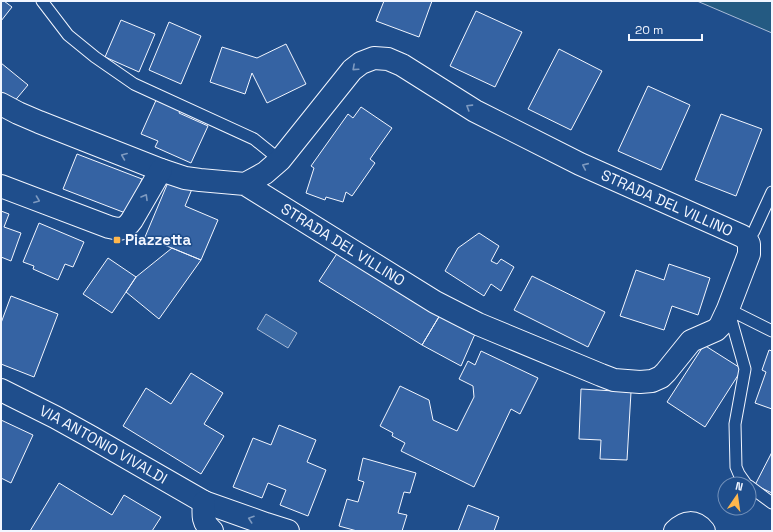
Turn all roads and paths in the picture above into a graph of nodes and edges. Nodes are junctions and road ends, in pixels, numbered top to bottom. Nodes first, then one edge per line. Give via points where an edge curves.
1 (42, 1) edge
2 (1, 104) edge
3 (280, 160) junction
4 (161, 170) junction
5 (245, 184) junction
6 (1, 186) edge
7 (772, 192) edge
8 (748, 247) junction
9 (728, 309) junction
10 (772, 331) edge
11 (1, 390) edge
12 (740, 476) edge
13 (757, 492) edge
14 (204, 502) junction
15 (772, 503) edge
16 (212, 531) edge
17 (288, 531) edge
18 (675, 531) edge
19 (704, 531) edge

1 - 3 lane via 68,35 101,62 134,84 254,139
4 -> 2 street, STRADA DEL VILLINO via 39,122
3 - 5 street, STRADA DEL VILLINO via 265,173
8 -> 3 street, STRADA DEL VILLINO via 742,236 580,164 475,111 402,65 388,59 374,58 352,70
4 - 5 street, STRADA DEL VILLINO via 184,178
6 -> 4 street via 109,227 123,229 132,220
5 - 9 street, STRADA DEL VILLINO via 435,302 478,324 614,380 640,382 661,377 691,341 720,326
7 - 8 lane
8 - 9 street, STRADA DEL VILLINO
9 - 10 lane
9 - 12 lane via 745,369 735,424 736,467
11 - 14 street, VIA ANTONIO VIVALDI via 55,417
13 - 15 lane
14 - 16 street via 203,516
17 -> 14 street, VIA ANTONIO VIVALDI
18 - 19 street via 682,524 690,523 700,526

